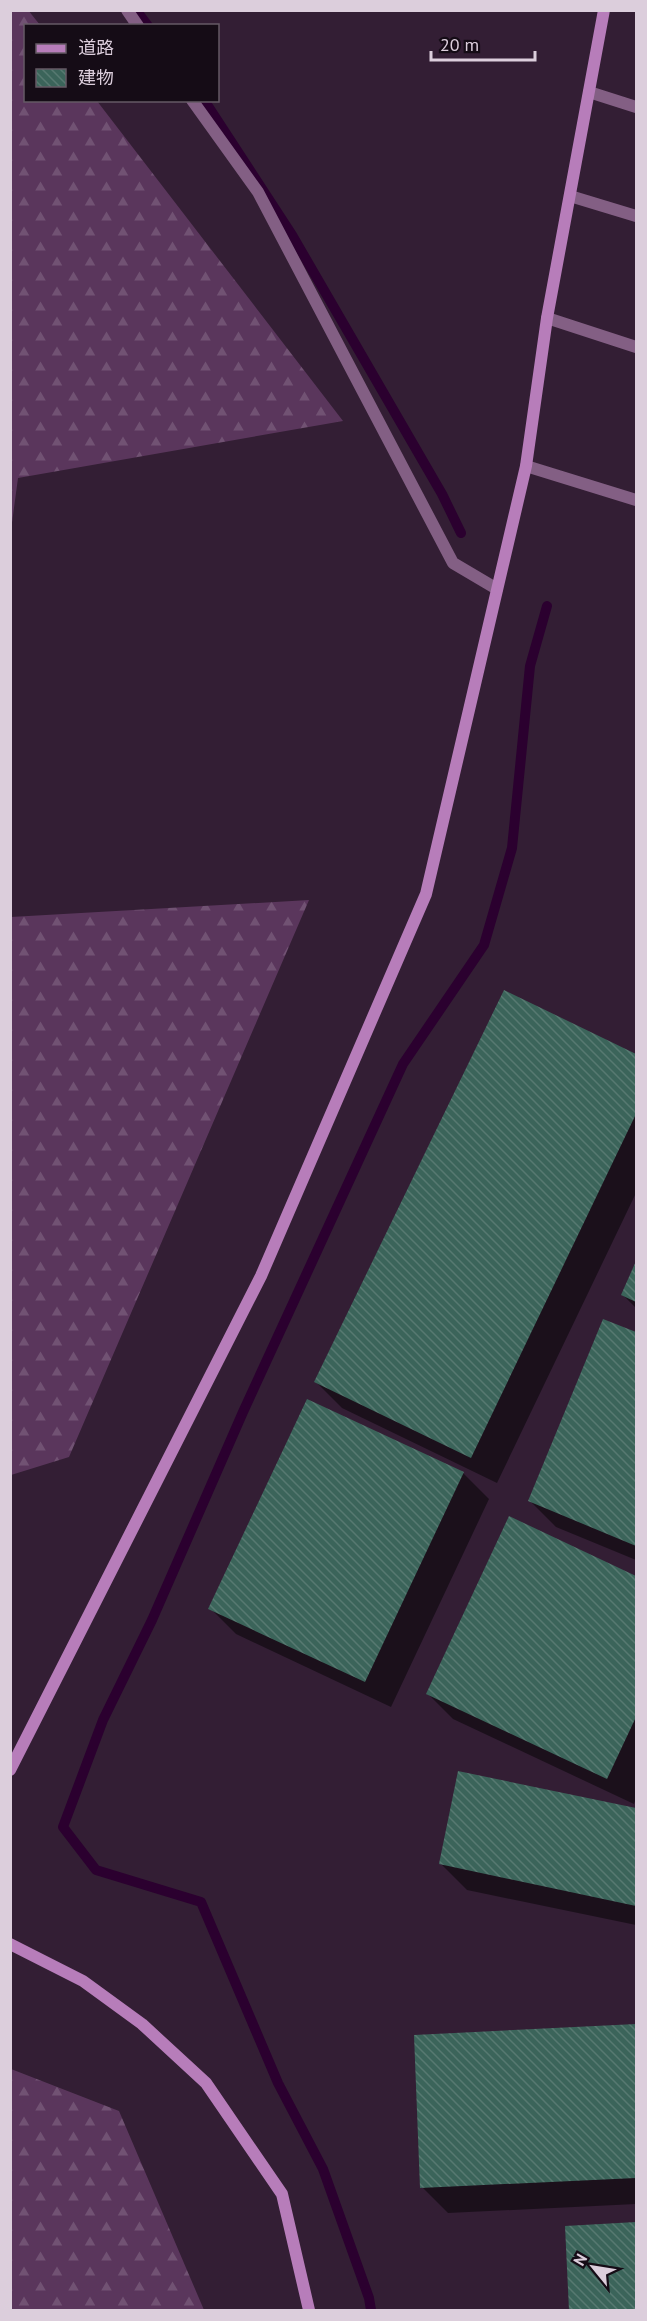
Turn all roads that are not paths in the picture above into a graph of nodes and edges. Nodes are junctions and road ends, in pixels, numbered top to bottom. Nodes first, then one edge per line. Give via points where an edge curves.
1 (127, 10) edge
2 (604, 10) edge
3 (137, 24) edge
4 (589, 92) junction
5 (193, 102) edge
6 (636, 107) edge
7 (570, 196) junction
8 (636, 216) edge
9 (547, 318) junction
10 (636, 347) edge
11 (526, 466) junction
12 (636, 500) edge
13 (497, 589) junction
14 (10, 1770) edge
15 (10, 1944) edge
16 (309, 2310) edge

1 - 3 street
2 - 4 street
4 - 6 street
4 - 7 street
5 - 13 street via 258,192 453,563
7 - 8 street
7 - 9 street
9 - 10 street
9 - 11 street
11 - 12 street
11 - 13 street
13 - 14 street via 426,894 261,1276
15 - 16 street via 83,1981 142,2024 206,2083 282,2194

